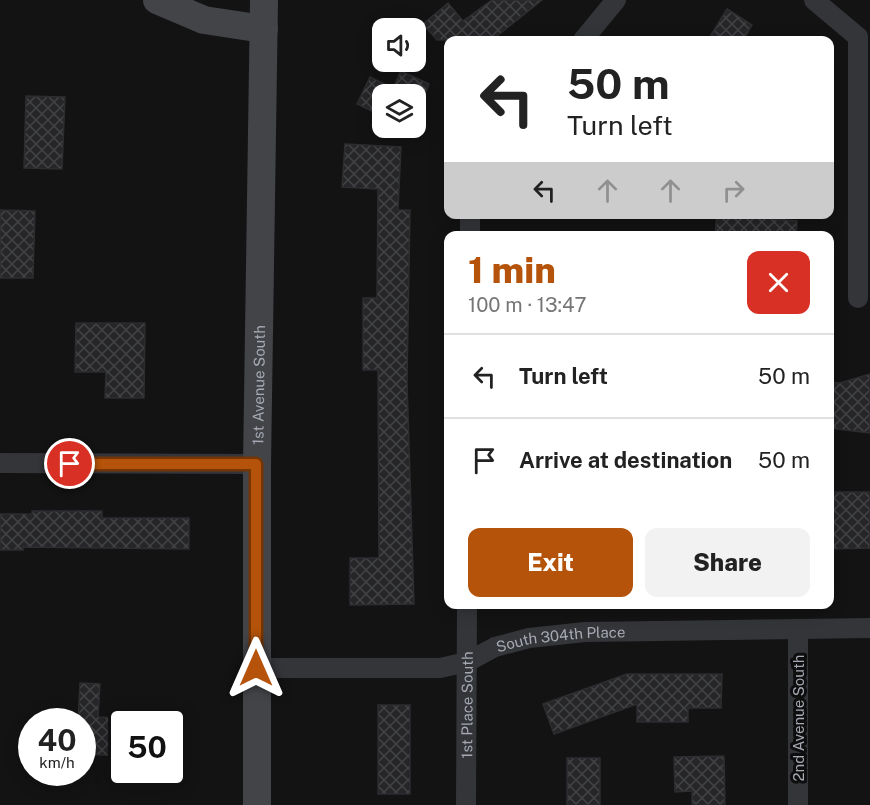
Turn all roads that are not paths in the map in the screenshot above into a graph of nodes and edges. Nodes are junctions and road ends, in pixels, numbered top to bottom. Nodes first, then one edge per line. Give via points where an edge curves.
1 (157, 0) edge
2 (264, 0) edge
3 (616, 0) edge
4 (814, 0) edge
5 (264, 29) junction
6 (586, 36) edge
7 (858, 298) dead end
8 (0, 464) edge
9 (256, 464) junction
10 (467, 609) edge
11 (870, 628) edge
12 (798, 630) junction
13 (467, 662) junction
14 (256, 668) junction
15 (257, 805) edge
16 (466, 805) edge
17 (798, 805) edge

1 - 5 main road via 204,20
2 - 5 main road, 1st Avenue South
3 - 6 street
4 - 7 street via 858,37
5 - 9 main road, 1st Avenue South
8 - 9 street
9 - 14 main road, 1st Avenue South
10 - 13 street, 1st Place South
11 - 12 street, South 304th Place
12 - 13 street, South 304th Place via 585,632 529,638 495,647
12 - 17 street, 2nd Avenue South
13 - 14 street, South 304th Place via 440,668
13 - 16 street, 1st Place South
14 - 15 main road, 1st Avenue South

